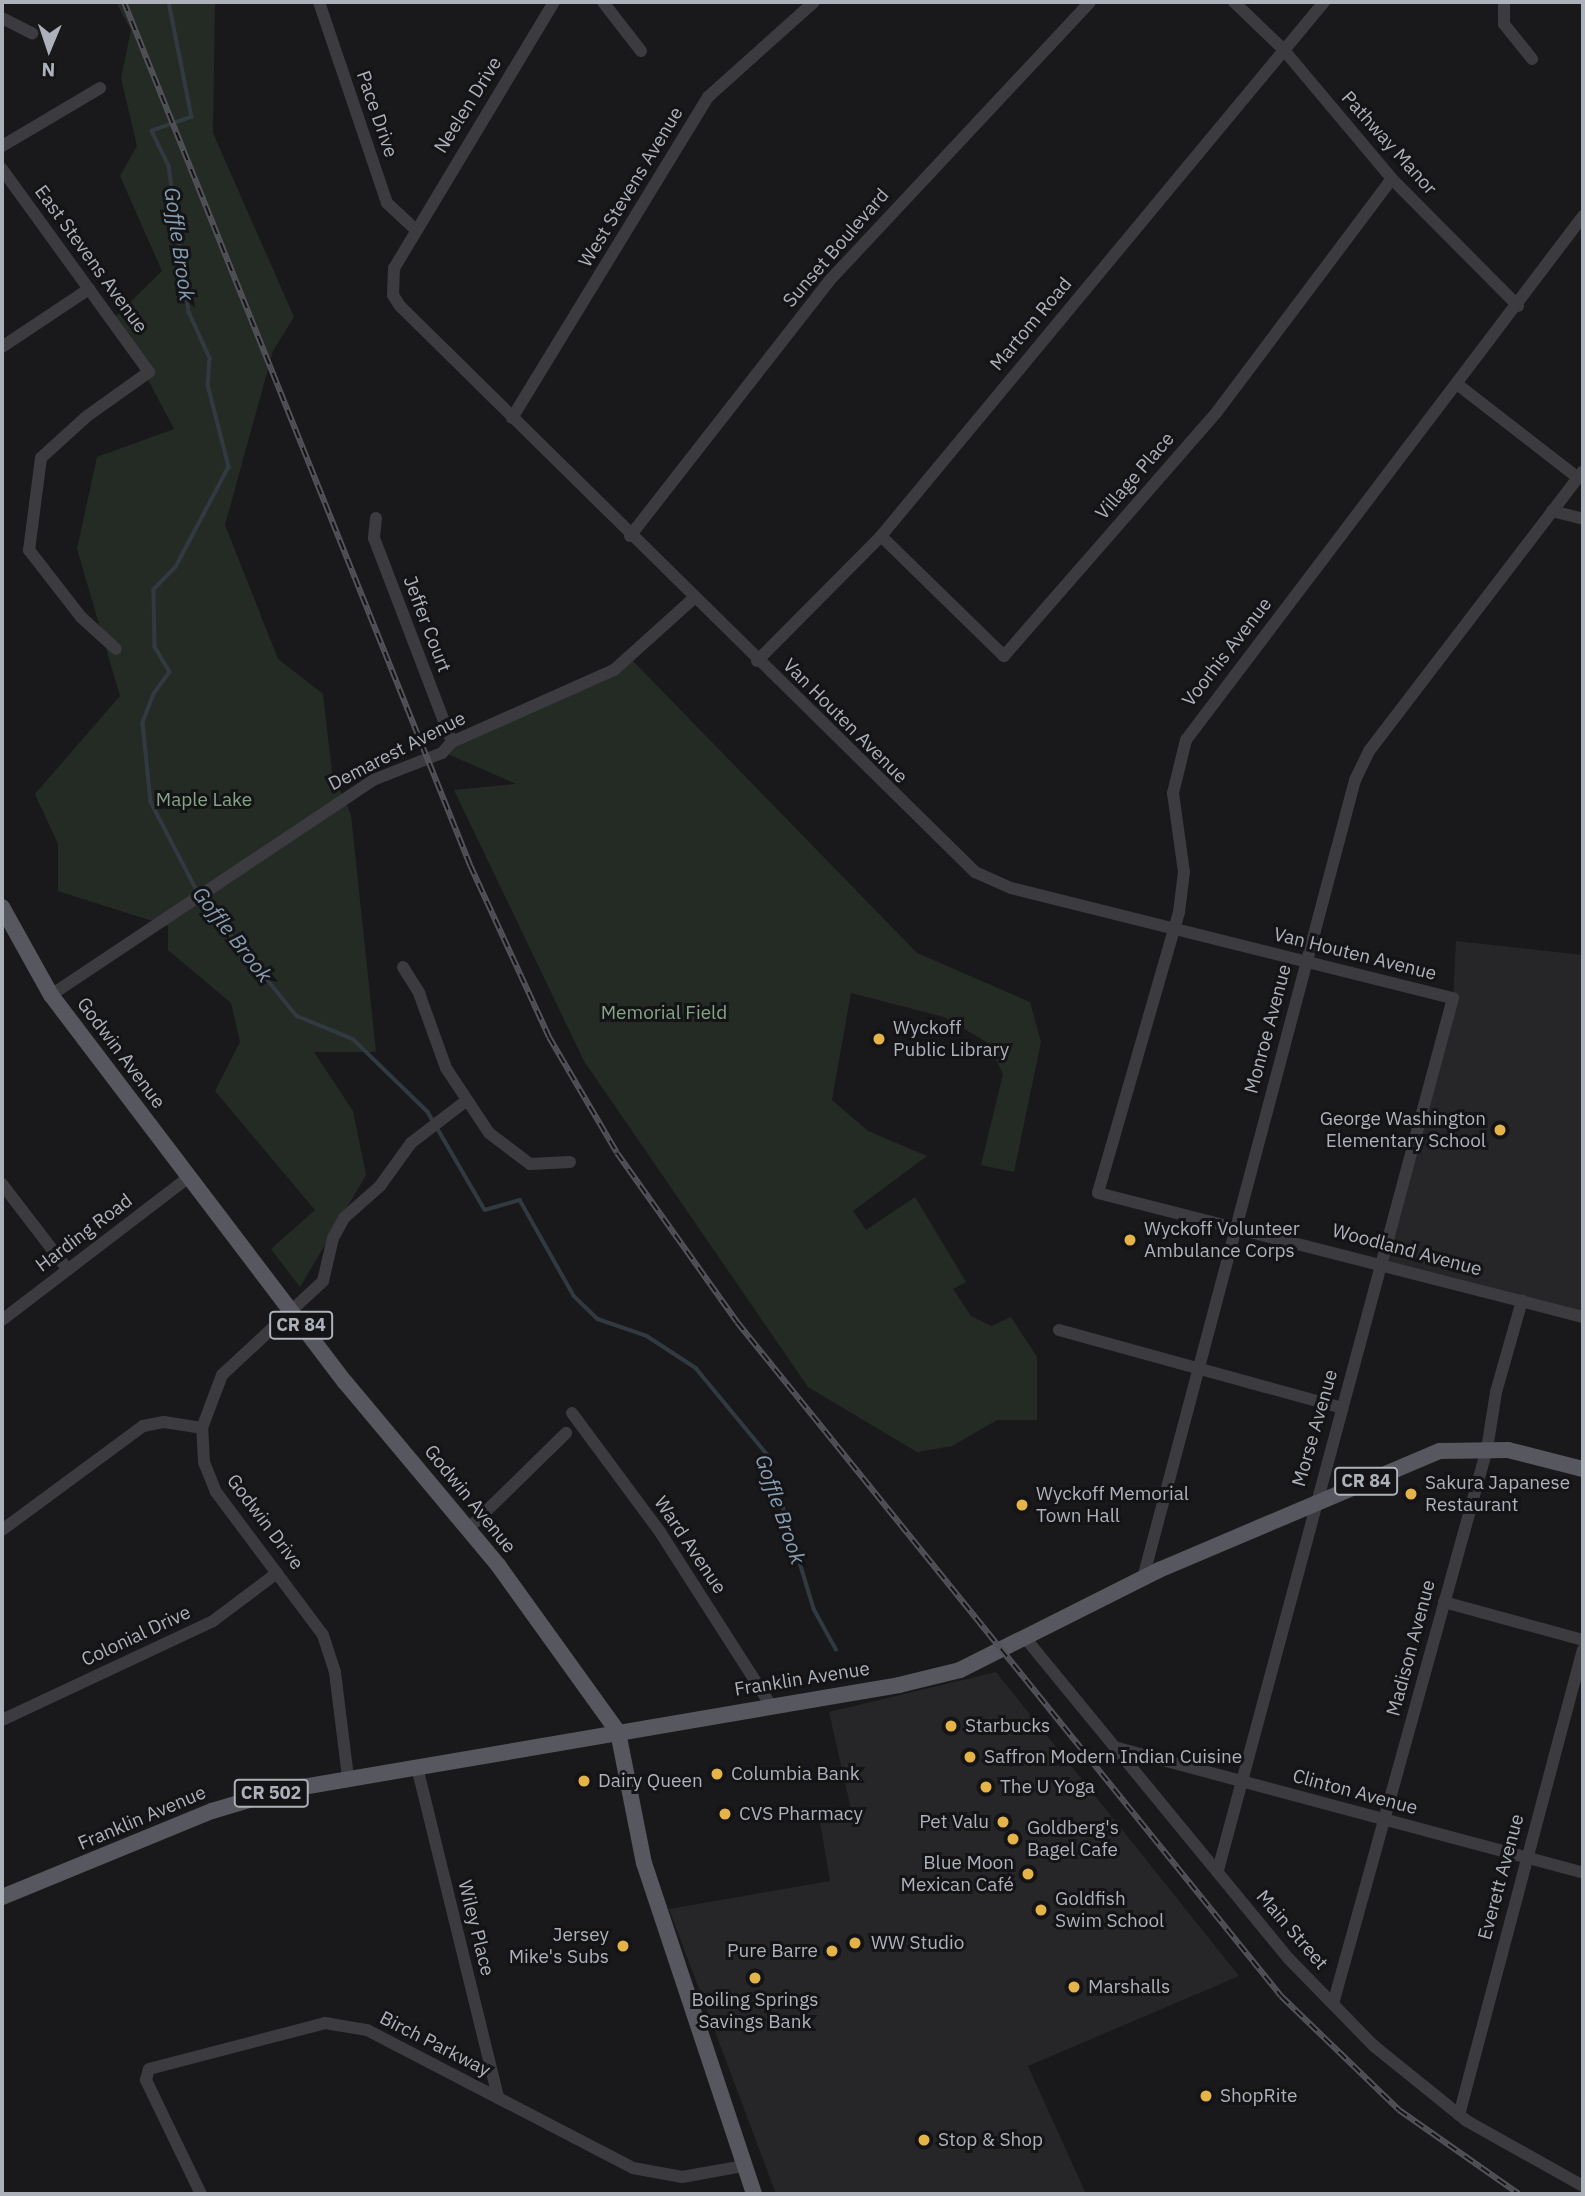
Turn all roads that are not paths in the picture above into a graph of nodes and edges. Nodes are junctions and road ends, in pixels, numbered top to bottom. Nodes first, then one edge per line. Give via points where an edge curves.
1 (319, 2) edge
2 (554, 2) edge
3 (603, 2) edge
4 (814, 2) edge
5 (1090, 2) edge
6 (1234, 2) edge
7 (1324, 2) edge
8 (1504, 2) edge
9 (2, 18) edge
10 (32, 33) dead end
11 (1283, 49) junction
12 (640, 51) dead end
13 (1532, 59) dead end
14 (100, 88) dead end
15 (2, 146) edge
16 (2, 169) edge
17 (1392, 179) junction
18 (1583, 216) edge
19 (415, 229) junction
20 (89, 289) junction
21 (1518, 306) junction
22 (2, 347) edge
23 (1457, 384) junction
24 (512, 418) junction
25 (1581, 475) edge
26 (1552, 512) junction
27 (376, 518) dead end
28 (1583, 519) edge
29 (631, 536) junction
30 (881, 536) junction
31 (694, 598) junction
32 (116, 649) dead end
33 (757, 661) junction
34 (452, 742) junction
35 (2, 907) edge
36 (1174, 929) junction
37 (1306, 961) junction
38 (403, 967) dead end
39 (51, 995) junction
40 (1453, 998) joint
41 (466, 1101) junction
42 (570, 1161) dead end
43 (189, 1177) junction
44 (2, 1184) edge
45 (1098, 1193) joint
46 (1237, 1226) junction
47 (1381, 1263) junction
48 (68, 1270) junction
49 (1522, 1301) junction
50 (291, 1312) junction
51 (1583, 1317) edge
52 (2, 1320) edge
53 (1059, 1330) dead end
54 (1199, 1368) junction
55 (1342, 1408) junction
56 (572, 1413) dead end
57 (202, 1428) junction
58 (566, 1433) dead end
59 (1487, 1449) junction
60 (1583, 1469) edge
61 (1314, 1502) junction
62 (469, 1528) junction
63 (2, 1530) edge
64 (277, 1573) junction
65 (1143, 1578) junction
66 (1444, 1602) junction
67 (1026, 1639) junction
68 (1583, 1640) edge
69 (1583, 1650) edge
70 (770, 1704) junction
71 (2, 1720) edge
72 (618, 1732) junction
73 (1118, 1748) junction
74 (417, 1767) junction
75 (348, 1777) junction
76 (1242, 1782) junction
77 (1384, 1820) junction
78 (1526, 1858) junction
79 (1218, 1870) junction
80 (1583, 1872) edge
81 (2, 1897) edge
82 (1333, 2004) junction
83 (498, 2098) junction
84 (1459, 2115) junction
85 (744, 2166) junction
86 (1583, 2186) edge
87 (201, 2194) edge
88 (754, 2194) edge

1 - 19 street, Pace Drive via 387,203
2 - 19 street, Neelen Drive
3 - 12 street
4 - 24 street, West Stevens Avenue via 708,97
5 - 29 street, Sunset Boulevard via 829,281
6 - 11 street, Pathway Manor
7 - 11 street, Martom Road
8 - 13 street via 1504,23
9 - 10 street
11 - 17 street, Pathway Manor
11 - 30 street, Martom Road
14 - 15 street
16 - 20 street, East Stevens Avenue
17 - 21 street, Pathway Manor
17 - 30 street, Village Place via 1216,413 1004,656
18 - 21 street, Voorhis Avenue
19 - 24 street, Van Houten Avenue via 394,268 393,295
20 - 22 street
20 - 32 street, East Stevens Avenue via 149,372 86,416 41,458 29,550 81,617
21 - 23 street, Voorhis Avenue
23 - 25 street
23 - 36 street, Voorhis Avenue via 1186,740 1173,793 1184,872
24 - 29 street, Van Houten Avenue
25 - 26 street, Monroe Avenue
26 - 28 street
26 - 37 street, Monroe Avenue via 1361,765
27 - 34 street, Jeffer Court via 374,538
29 - 31 street, Van Houten Avenue
30 - 33 street, Martom Road
31 - 33 street, Van Houten Avenue
31 - 34 street, Demarest Avenue via 614,670
33 - 36 street, Van Houten Avenue via 975,872 1011,888
34 - 39 street, Demarest Avenue via 442,753 373,780 329,807
35 - 39 main road, Godwin Avenue / CR 84
36 - 37 street, Van Houten Avenue
36 - 45 street, Voorhis Avenue
37 - 40 street, Van Houten Avenue
37 - 46 street, Monroe Avenue
38 - 41 street via 419,993 446,1068
39 - 43 main road, Godwin Avenue / CR 84
40 - 47 street, Morse Avenue
41 - 42 street via 489,1133 520,1160 541,1166
41 - 50 street, Godwin Drive via 411,1143 380,1186 344,1217 333,1238 323,1282
43 - 48 street, Harding Road
43 - 50 main road, Godwin Avenue / CR 84
44 - 48 street
45 - 46 street, Woodland Avenue
46 - 47 street, Woodland Avenue
46 - 54 street, Monroe Avenue
47 - 49 street, Woodland Avenue
47 - 55 street, Morse Avenue
48 - 52 street, Harding Road
49 - 51 street, Woodland Avenue
49 - 59 street, Madison Avenue via 1496,1392
50 - 57 street, Godwin Drive via 222,1375
50 - 62 main road, Godwin Avenue / CR 84
53 - 54 street
54 - 55 street
54 - 65 street, Monroe Avenue
55 - 61 street, Morse Avenue
56 - 70 street, Ward Avenue via 660,1532
57 - 63 street via 164,1422 143,1426
57 - 64 street, Godwin Drive via 204,1462 216,1492
58 - 62 street
59 - 60 main road, Franklin Avenue / CR 84
59 - 61 main road, Franklin Avenue / CR 84 via 1433,1453
59 - 66 street, Madison Avenue
61 - 65 main road, Franklin Avenue / CR 84
61 - 76 street, Morse Avenue
62 - 72 main road, Godwin Avenue / CR 84
64 - 71 street, Colonial Drive via 213,1621
64 - 75 street, Godwin Drive via 323,1635 335,1672
65 - 67 main road, Franklin Avenue / CR 84
66 - 68 street
66 - 77 street, Madison Avenue
67 - 70 main road, Franklin Avenue / CR 84 via 942,1676
67 - 73 street, Main Street
69 - 78 street, Everett Avenue
70 - 72 main road, Franklin Avenue / CR 84
72 - 74 main road, Franklin Avenue / CR 502
72 - 85 main road, Godwin Avenue via 644,1863
73 - 76 street, Clinton Avenue
73 - 79 street, Main Street
74 - 75 main road, Franklin Avenue / CR 502
74 - 83 street, Wiley Place
75 - 81 main road, Franklin Avenue / CR 502 via 212,1811
76 - 77 street, Clinton Avenue
76 - 79 street, Morse Avenue
77 - 78 street, Clinton Avenue
77 - 82 street, Madison Avenue
78 - 80 street, Clinton Avenue
78 - 84 street, Everett Avenue
79 - 82 street, Main Street via 1289,1959
82 - 84 street, Main Street via 1374,2046
83 - 85 street, Birch Parkway via 649,2174 688,2176
83 - 87 street, Birch Parkway via 367,2030 338,2023 154,2066 146,2080
84 - 86 street, Main Street
85 - 88 main road, Godwin Avenue

